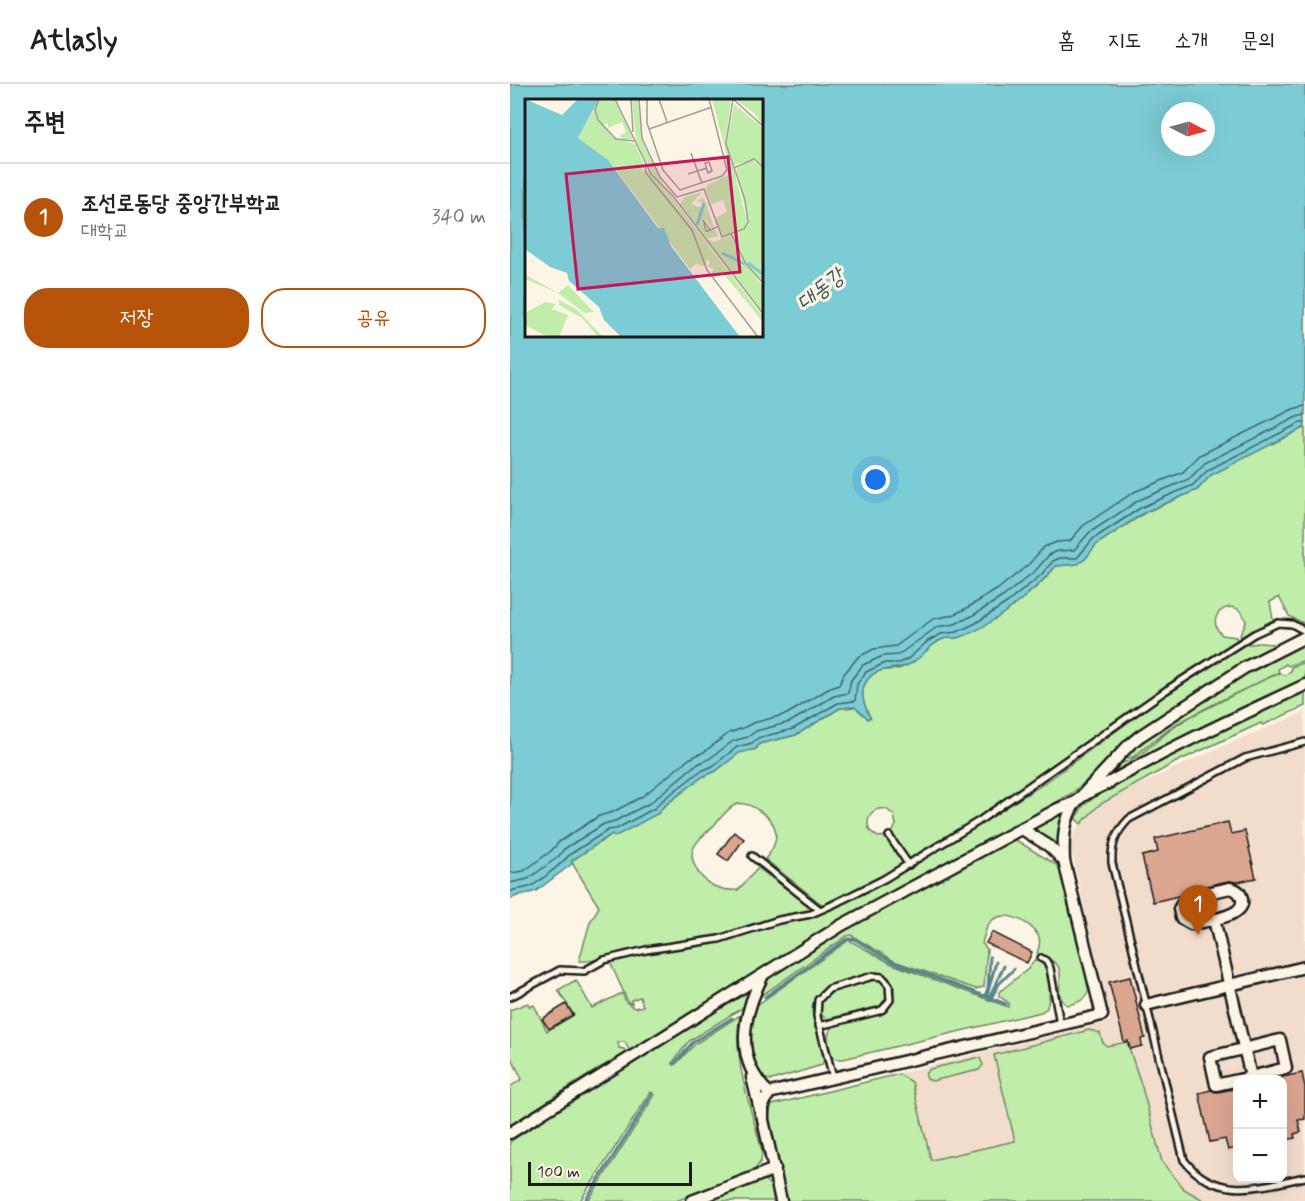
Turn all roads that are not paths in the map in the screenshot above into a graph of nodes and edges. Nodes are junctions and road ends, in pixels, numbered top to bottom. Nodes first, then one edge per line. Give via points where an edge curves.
1 (1305, 631) edge
2 (1236, 634) dead end
3 (1305, 637) edge
4 (1241, 642) junction
5 (1305, 685) edge
6 (1305, 742) edge
7 (1076, 802) junction
8 (1022, 829) junction
9 (889, 836) dead end
10 (752, 856) dead end
11 (1064, 861) junction
12 (909, 865) junction
13 (820, 910) junction
14 (1214, 919) junction
15 (1041, 958) dead end
16 (1305, 967) edge
17 (764, 974) junction
18 (1230, 985) junction
19 (510, 997) edge
20 (1146, 1005) junction
21 (1060, 1024) junction
22 (819, 1026) junction
23 (1244, 1049) junction
24 (751, 1072) junction
25 (1250, 1075) edge
26 (1259, 1075) edge
27 (833, 1078) junction
28 (1233, 1081) edge
29 (769, 1093) junction
30 (763, 1120) junction
31 (510, 1133) edge
32 (774, 1170) junction
33 (1305, 1177) edge
34 (692, 1201) edge
35 (781, 1201) edge

1 - 4 lane via 1292,624 1278,623
2 - 4 lane
3 - 7 street via 1244,668 1157,723 1129,745
4 - 12 lane
5 - 7 street via 1208,731
6 - 20 lane via 1245,758 1129,819 1120,829 1111,852 1112,863
7 - 8 street
7 - 11 street via 1063,838
8 - 11 street
8 - 17 street via 842,925
9 - 12 lane
10 - 13 lane
11 - 21 street via 1102,1015
12 - 13 lane
13 - 19 lane via 719,939 604,960 584,971 560,970
14 - 14 street via 1239,911 1243,903 1238,891 1230,888 1186,898 1180,905 1179,913 1187,923
14 - 18 street
15 - 21 lane via 1050,969
16 - 18 street
17 - 24 street via 745,1026
17 - 31 street
18 - 20 street
18 - 23 street
20 - 33 lane via 1179,1146 1192,1172 1204,1182 1233,1191
21 - 27 street
22 - 22 lane via 816,1008 828,989 873,976 882,977 889,985 890,1000 883,1009
22 - 27 lane
23 - 25 street
23 - 26 street via 1280,1040 1286,1068
23 - 28 street via 1210,1057 1216,1085
24 - 29 street
24 - 30 street
27 - 29 street
29 - 30 street via 763,1106
30 - 32 street
32 - 34 street
32 - 35 street

